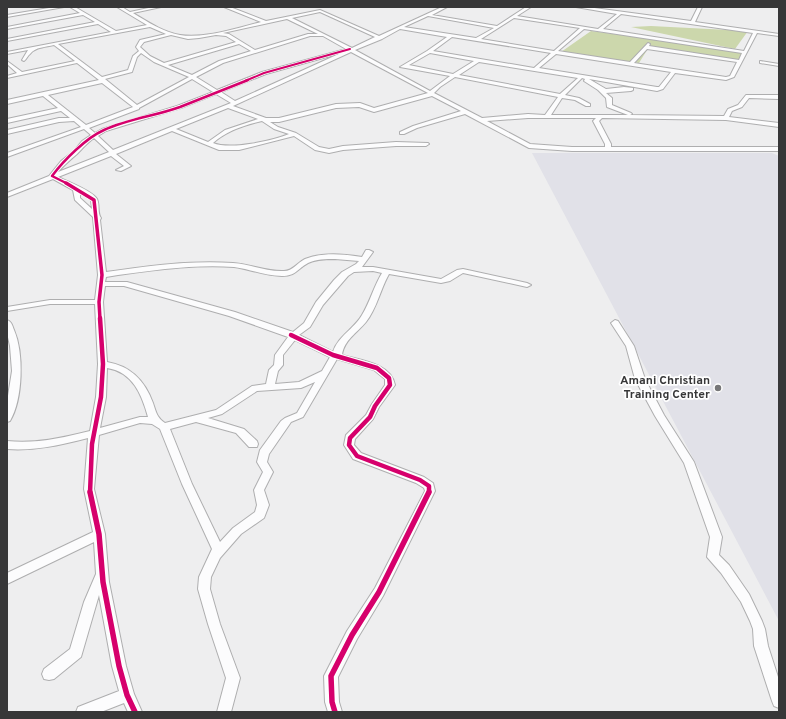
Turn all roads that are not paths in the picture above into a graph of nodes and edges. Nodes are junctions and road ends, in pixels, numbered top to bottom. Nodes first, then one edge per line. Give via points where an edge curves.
1 (26, 7) edge
2 (62, 7) edge
3 (72, 7) edge
4 (119, 7) edge
5 (159, 7) edge
6 (226, 7) edge
7 (445, 7) edge
8 (529, 7) edge
9 (578, 7) edge
10 (699, 7) edge
11 (591, 8) edge
12 (642, 11) dead end
13 (34, 12) junction
14 (129, 13) junction
15 (620, 13) junction
16 (83, 14) junction
17 (427, 15) junction
18 (639, 15) junction
19 (7, 16) edge
20 (513, 17) junction
21 (288, 18) junction
22 (50, 20) junction
23 (98, 23) junction
24 (259, 23) junction
25 (692, 23) junction
26 (152, 25) junction
27 (498, 27) junction
28 (7, 28) edge
29 (401, 28) junction
30 (583, 28) junction
31 (64, 29) junction
32 (599, 30) junction
33 (756, 31) junction
34 (117, 32) junction
35 (170, 34) junction
36 (216, 34) junction
37 (324, 35) junction
38 (779, 35) edge
39 (452, 36) junction
40 (136, 38) dead end
41 (380, 38) junction
42 (652, 38) junction
43 (7, 40) edge
44 (478, 40) junction
45 (140, 42) junction
46 (240, 43) junction
47 (55, 44) junction
48 (42, 46) junction
49 (645, 48) junction
50 (351, 50) junction
51 (141, 51) junction
52 (254, 51) junction
53 (429, 52) junction
54 (555, 52) junction
55 (744, 52) junction
56 (7, 53) edge
57 (27, 55) junction
58 (24, 60) dead end
59 (478, 60) junction
60 (739, 61) junction
61 (7, 62) edge
62 (77, 62) junction
63 (762, 62) dead end
64 (631, 64) junction
65 (164, 65) junction
66 (779, 65) edge
67 (405, 66) junction
68 (536, 69) junction
69 (674, 71) junction
70 (392, 72) junction
71 (21, 74) junction
72 (7, 76) edge
73 (192, 77) junction
74 (455, 77) junction
75 (580, 77) junction
76 (101, 80) junction
77 (653, 88) junction
78 (600, 89) junction
79 (216, 93) junction
80 (44, 94) junction
81 (431, 94) junction
82 (561, 96) junction
83 (779, 97) edge
84 (7, 102) edge
85 (235, 103) junction
86 (588, 105) dead end
87 (228, 106) junction
88 (137, 108) junction
89 (62, 109) junction
90 (465, 112) junction
91 (546, 116) junction
92 (600, 117) junction
93 (640, 117) junction
94 (726, 118) junction
95 (74, 119) junction
96 (264, 120) junction
97 (479, 120) junction
98 (7, 121) edge
99 (779, 125) edge
100 (86, 128) junction
101 (174, 130) junction
102 (7, 132) edge
103 (402, 133) dead end
104 (294, 134) junction
105 (93, 136) junction
106 (210, 144) junction
107 (426, 144) dead end
108 (608, 149) junction
109 (779, 149) edge
110 (111, 153) junction
111 (7, 155) edge
112 (119, 170) dead end
113 (52, 176) junction
114 (7, 196) edge
115 (369, 252) dead end
116 (364, 259) junction
117 (351, 270) junction
118 (386, 272) junction
119 (102, 280) junction
120 (527, 285) dead end
121 (100, 302) junction
122 (7, 310) edge
123 (7, 323) edge
124 (615, 323) dead end
125 (292, 336) junction
126 (336, 356) junction
127 (103, 364) junction
128 (325, 373) junction
129 (270, 386) junction
130 (7, 419) edge
131 (198, 419) junction
132 (159, 424) junction
133 (95, 432) junction
134 (253, 444) dead end
135 (7, 445) edge
136 (98, 534) junction
137 (217, 554) junction
138 (103, 574) junction
139 (7, 579) edge
140 (49, 674) dead end
141 (127, 695) junction
142 (779, 701) edge
143 (83, 712) edge
144 (134, 712) edge
145 (224, 712) edge
146 (335, 712) edge

1 - 13 street
2 - 13 street
3 - 16 street
4 - 14 street
5 - 14 street
6 - 24 street
7 - 17 street
8 - 20 street
9 - 11 street
10 - 25 street
11 - 15 street
12 - 18 street
13 - 19 street
14 - 26 street
15 - 18 street
15 - 32 street
16 - 22 street
16 - 23 street
17 - 27 street
17 - 29 street
18 - 25 street
20 - 27 street
20 - 30 street
21 - 24 street
21 - 37 street
21 - 41 street via 323,12
22 - 28 street
22 - 31 street
23 - 31 street
23 - 34 street
24 - 36 street
25 - 33 street
26 - 34 street via 133,32
26 - 35 street
27 - 44 street
29 - 39 street
29 - 41 street
30 - 32 street
30 - 54 street
31 - 43 street
32 - 42 street
33 - 38 street
33 - 55 street
34 - 47 street
35 - 36 street via 194,38
35 - 45 street
36 - 46 street via 227,35
37 - 50 street
37 - 52 street via 310,35
39 - 44 street
39 - 53 street
40 - 45 street
41 - 50 street
42 - 49 street
42 - 55 street
44 - 54 street
45 - 51 street via 138,47
46 - 52 street
46 - 65 street
47 - 48 street
47 - 62 street
48 - 56 street
48 - 57 street
49 - 60 street
49 - 64 street
50 - 70 street
50 - 79 street via 264,73
50 - 85 street
51 - 65 street
51 - 76 street via 135,56 130,71
52 - 73 street via 221,62
53 - 59 street
53 - 67 street
54 - 64 street
54 - 68 street
55 - 60 street
56 - 57 street
57 - 58 street
59 - 68 street
59 - 74 street
60 - 69 street via 732,77 727,79
61 - 71 street
62 - 71 street
62 - 76 street
63 - 66 street
64 - 69 street
65 - 73 street
67 - 70 street
67 - 74 street
68 - 75 street
69 - 77 street via 661,88
70 - 81 street
71 - 72 street
73 - 79 street
73 - 88 street
74 - 81 street via 438,86
74 - 82 street
75 - 77 street
75 - 78 street
75 - 82 street
76 - 80 street
76 - 88 street
77 - 78 street via 609,91
78 - 93 street via 609,98 611,108
79 - 85 street
79 - 105 street via 160,114 118,125
80 - 84 street
80 - 89 street
81 - 90 street
81 - 96 street via 374,110 360,105 336,106 279,120
82 - 86 street via 577,99
82 - 91 street
83 - 94 street via 748,96 740,106 730,110
85 - 87 street
87 - 96 street
87 - 101 street
88 - 100 street
89 - 95 street
89 - 98 street
90 - 97 street
90 - 103 street
91 - 92 street
91 - 97 street
92 - 93 street
92 - 108 street via 596,120
93 - 94 street
94 - 99 street
95 - 100 street
95 - 102 street
96 - 104 street via 276,128
96 - 106 street via 251,122 216,137
97 - 108 street via 536,148
100 - 105 street
100 - 111 street
101 - 106 street
101 - 110 street
104 - 106 street via 236,148 219,148
104 - 107 street via 317,149 330,152 343,148
105 - 110 street
105 - 113 street via 63,162
108 - 109 street
110 - 112 street via 127,164 127,167
110 - 113 street
113 - 114 street
113 - 119 street via 94,200 98,218
115 - 116 street
116 - 117 street via 359,266
116 - 119 street via 341,256 320,258 306,262 290,273 234,265 196,265 131,270
117 - 118 street
117 - 125 street via 329,291 304,329
118 - 120 street via 445,281 463,271
118 - 126 street via 365,317 348,335
119 - 121 street
119 - 125 street via 232,314
121 - 122 street via 50,302
121 - 127 street
123 - 130 street via 15,343 16,362
124 - 142 street via 630,346 640,379 689,462 715,530 713,557 745,598 760,628 761,646
125 - 126 street
125 - 129 street via 279,355
126 - 128 street
126 - 146 street via 377,368 387,375 390,381 370,417 350,438 348,442 352,452 420,480 430,491 379,592 352,635 331,676
127 - 132 street via 124,368 147,398
127 - 133 street
128 - 129 street via 301,385
128 - 137 street via 300,415 288,420 264,453 262,462 268,472 259,490 263,505 260,515 237,531
129 - 131 street via 252,389 225,409
131 - 132 street
131 - 134 street via 240,431
132 - 133 street via 140,420
132 - 137 street via 218,549
133 - 135 street via 49,443
133 - 136 street via 89,482
136 - 138 street
136 - 139 street
137 - 145 street via 207,572 204,589 233,678
138 - 140 street via 90,602 76,653
138 - 141 street via 119,666
141 - 143 street
141 - 144 street

